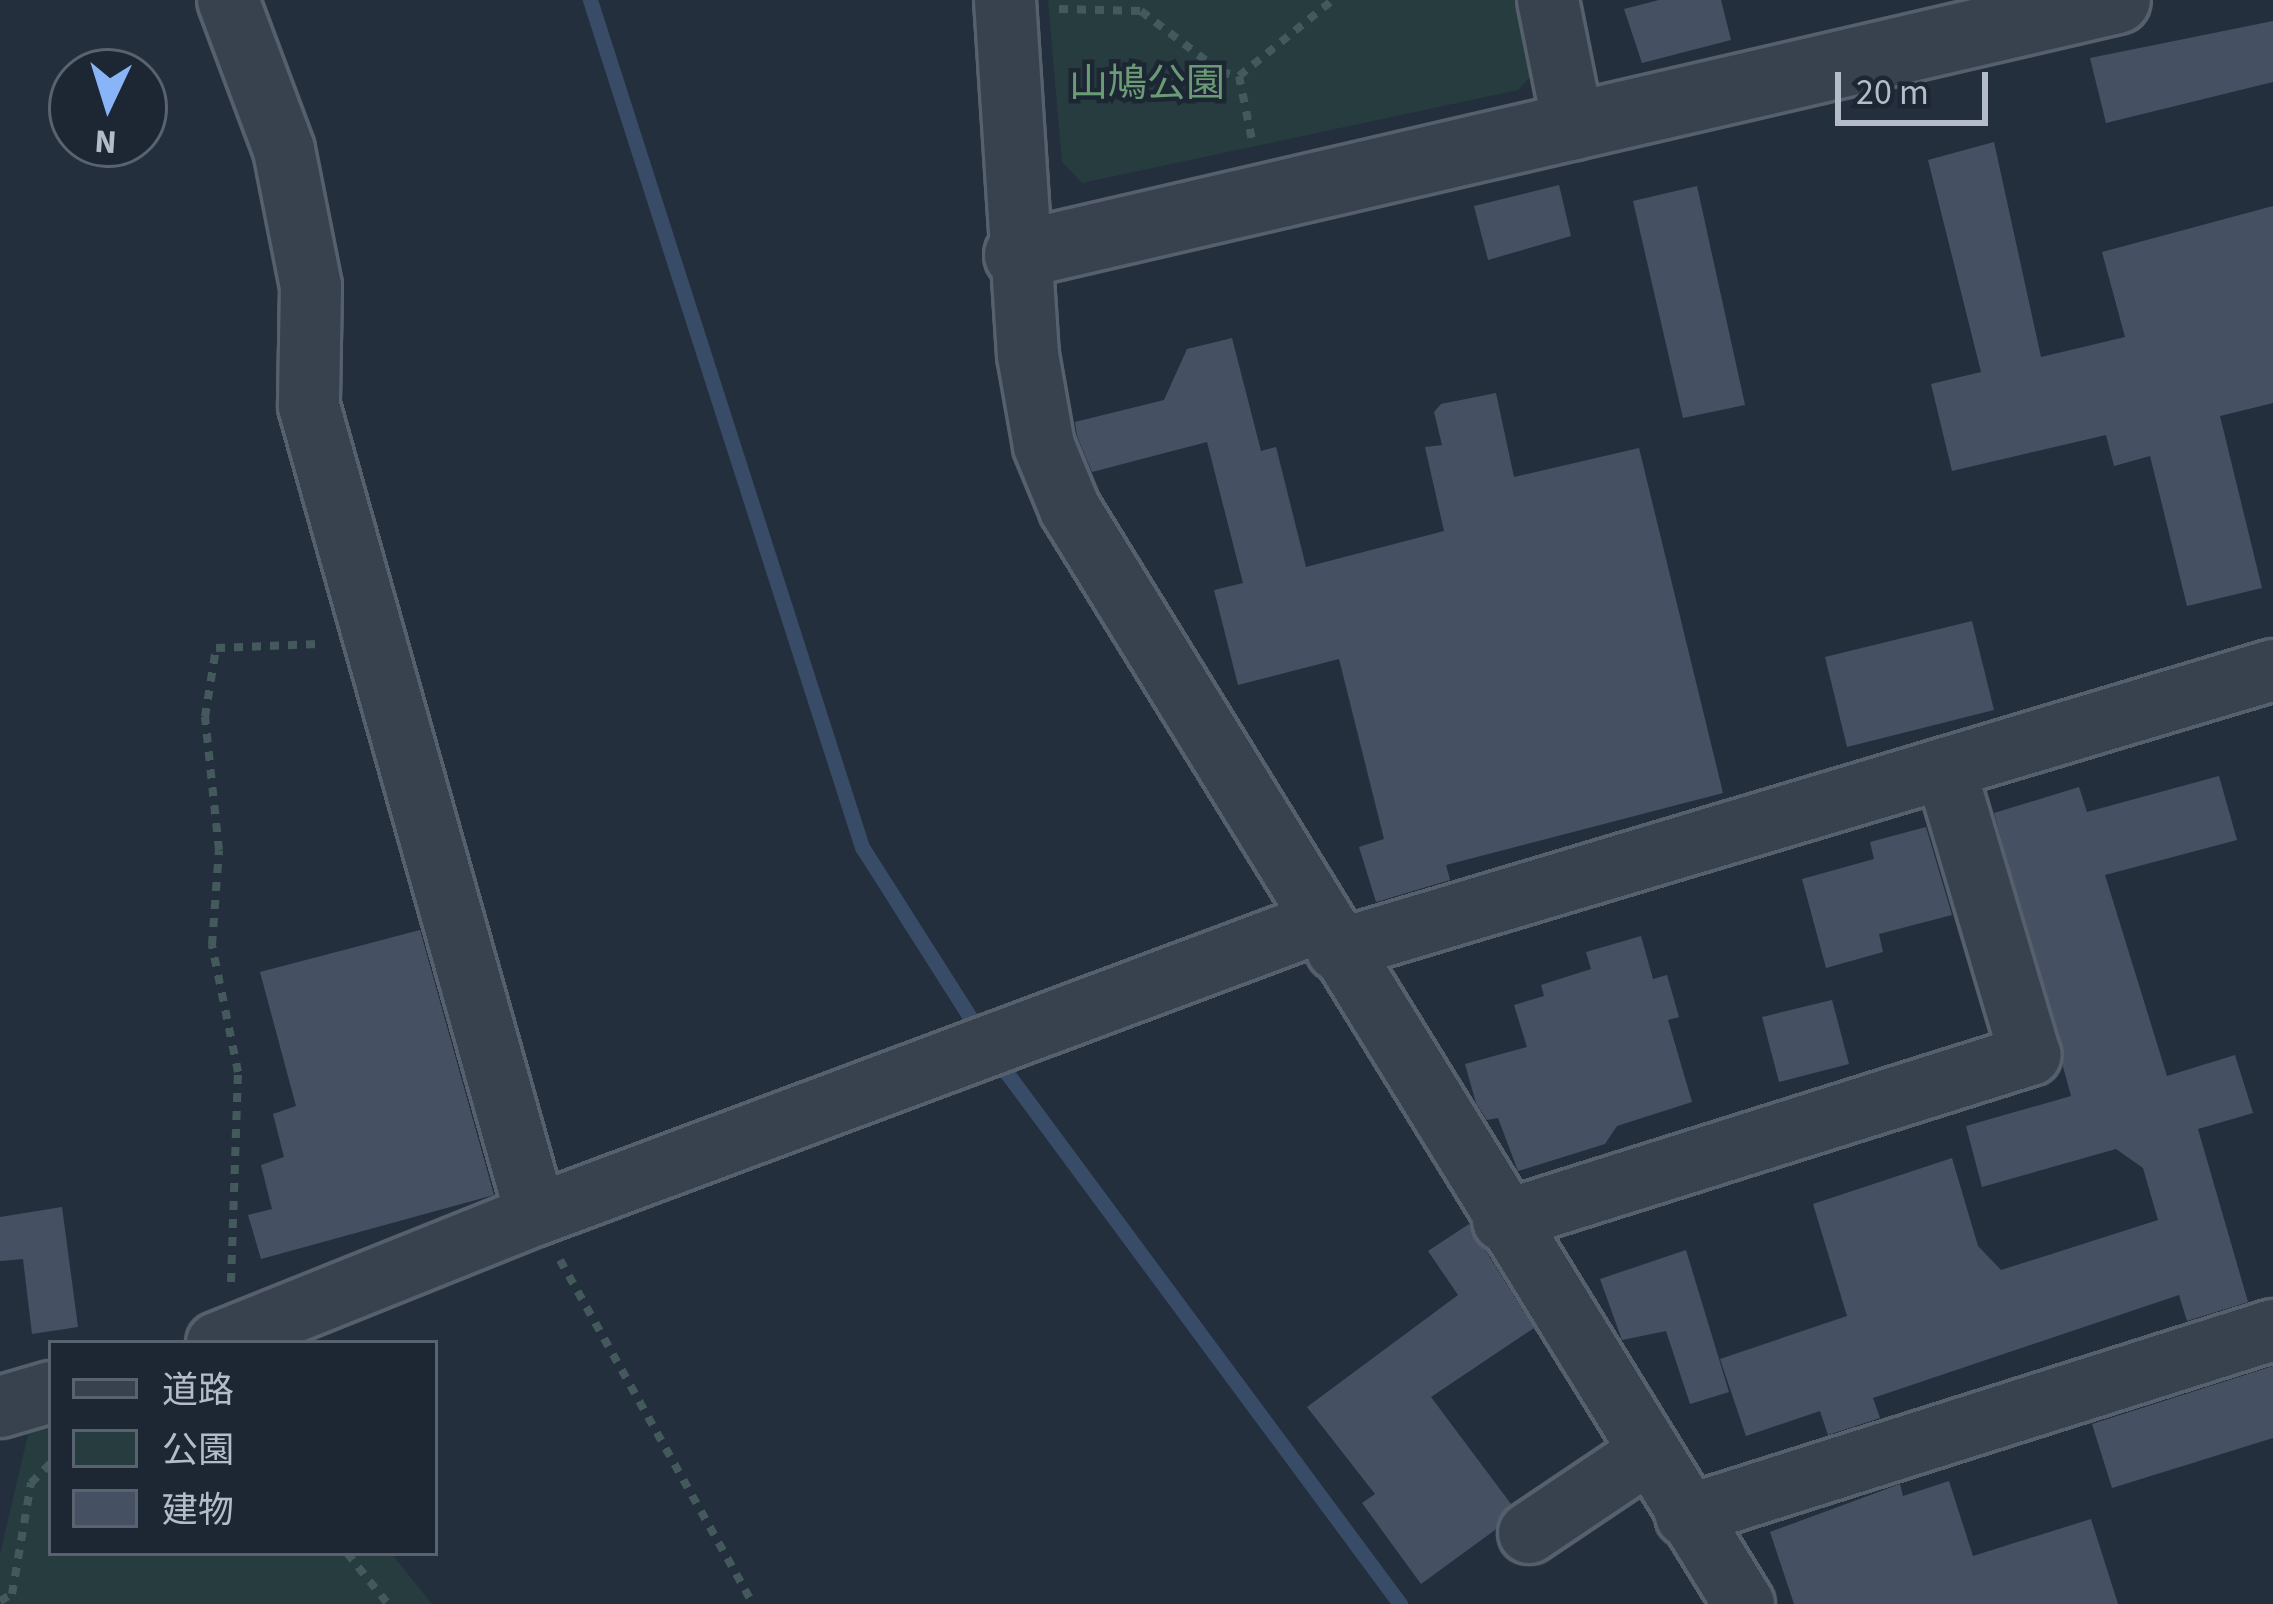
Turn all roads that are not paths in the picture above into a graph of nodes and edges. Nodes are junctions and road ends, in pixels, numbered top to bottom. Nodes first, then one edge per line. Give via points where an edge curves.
1 (228, 0) edge
2 (1548, 0) edge
3 (2117, 0) edge
4 (1022, 6) edge
5 (1574, 129) junction
6 (1018, 255) junction
7 (2273, 670) edge
8 (1945, 768) junction
9 (1328, 936) junction
10 (536, 1215) junction
11 (1504, 1221) junction
12 (2273, 1330) edge
13 (228, 1340) edge
14 (48, 1393) edge
15 (0, 1407) edge
16 (1648, 1453) junction
17 (1686, 1516) junction
18 (1529, 1533) dead end
19 (1744, 1604) edge

1 - 10 street via 284,150 311,286 309,406
2 - 5 street
3 - 5 street
4 - 6 street
5 - 6 street
6 - 9 street via 1044,446 1070,509
7 - 8 street
8 - 9 street
8 - 11 street via 2030,1054
9 - 10 street via 1022,1033
9 - 11 street
10 - 13 street
11 - 16 street
12 - 17 street
14 - 15 street
16 - 17 street
16 - 18 street
17 - 19 street

